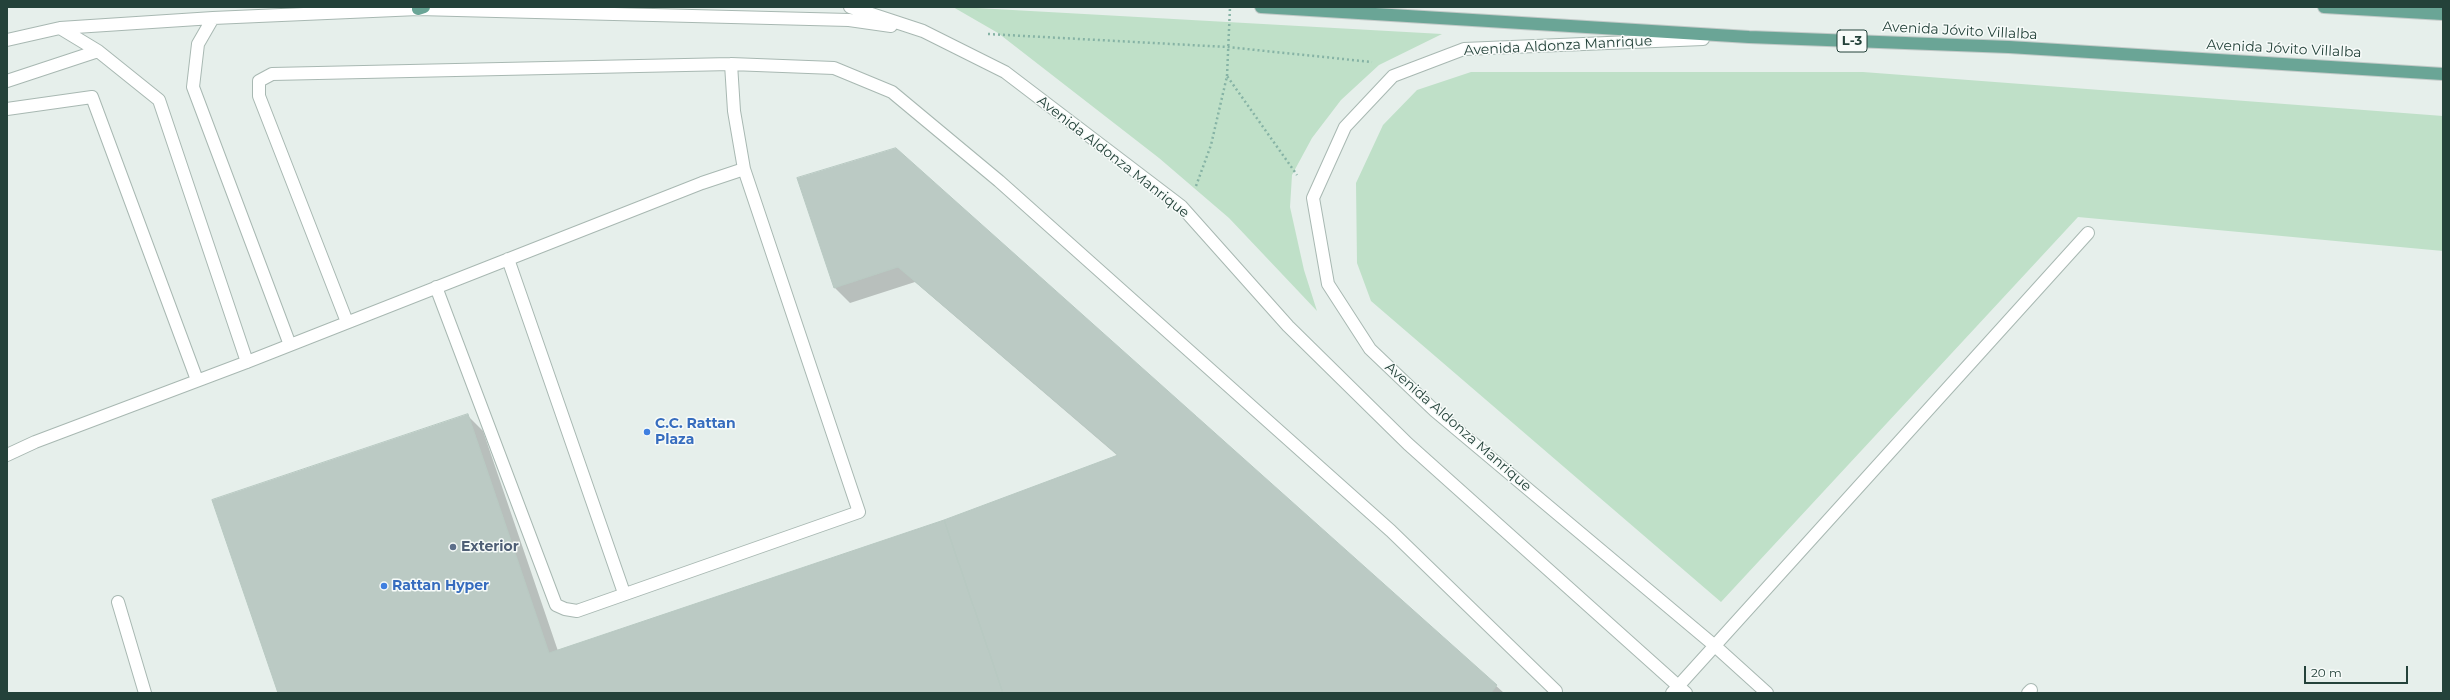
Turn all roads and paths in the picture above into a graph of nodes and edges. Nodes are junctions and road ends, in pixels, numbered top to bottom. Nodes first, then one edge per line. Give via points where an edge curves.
1 (850, 7) edge
2 (1230, 7) edge
3 (1261, 7) edge
4 (2324, 7) edge
5 (421, 8) edge
6 (2443, 14) edge
7 (213, 18) junction
8 (60, 28) junction
9 (923, 31) junction
10 (986, 34) dead end
11 (1749, 36) junction
12 (7, 40) edge
13 (1228, 47) junction
14 (98, 52) junction
15 (1379, 62) dead end
16 (731, 64) junction
17 (2443, 74) edge
18 (1228, 76) junction
19 (7, 81) edge
20 (7, 109) edge
21 (744, 169) junction
22 (1313, 198) junction
23 (1181, 206) junction
24 (2088, 233) dead end
25 (508, 259) junction
26 (436, 287) junction
27 (347, 322) junction
28 (290, 345) junction
29 (246, 362) junction
30 (197, 380) junction
31 (7, 455) edge
32 (624, 593) junction
33 (118, 602) dead end
34 (1714, 646) junction
35 (1679, 691) edge
36 (145, 693) edge
37 (1554, 693) edge
38 (1766, 693) edge

1 - 9 street, Avenida Aldonza Manrique
2 - 13 path
3 - 11 main road, Avenida Jóvito Villalba / L-3
4 - 6 main road
5 - 7 street
5 - 9 street via 849,20
7 - 8 street
7 - 28 street via 198,44 193,87
8 - 12 street
8 - 14 street
9 - 23 street, Avenida Aldonza Manrique via 1005,72
10 - 13 path
11 - 17 main road, Avenida Jóvito Villalba / L-3 via 2009,47
11 - 22 street, Avenida Aldonza Manrique via 1464,49 1393,76 1345,127
13 - 15 path
13 - 18 path
14 - 19 street
14 - 29 street via 159,100
16 - 21 street via 734,111
16 - 27 street via 272,74 259,81 259,96
16 - 37 street via 834,68 892,92 999,181 1391,531 1556,691
18 - 22 path
18 - 23 path via 1211,145 1194,194
20 - 30 street via 92,98
21 - 25 street
21 - 32 street via 859,512
22 - 34 street, Avenida Aldonza Manrique via 1328,284 1370,349 1435,411
23 - 35 street, Avenida Aldonza Manrique via 1288,326 1408,444
24 - 34 street
25 - 26 street
25 - 32 street
26 - 27 street
26 - 32 street via 556,605 577,611
27 - 28 street
28 - 29 street
29 - 30 street
30 - 31 street
33 - 36 street
34 - 35 street
34 - 38 street, Avenida Aldonza Manrique

